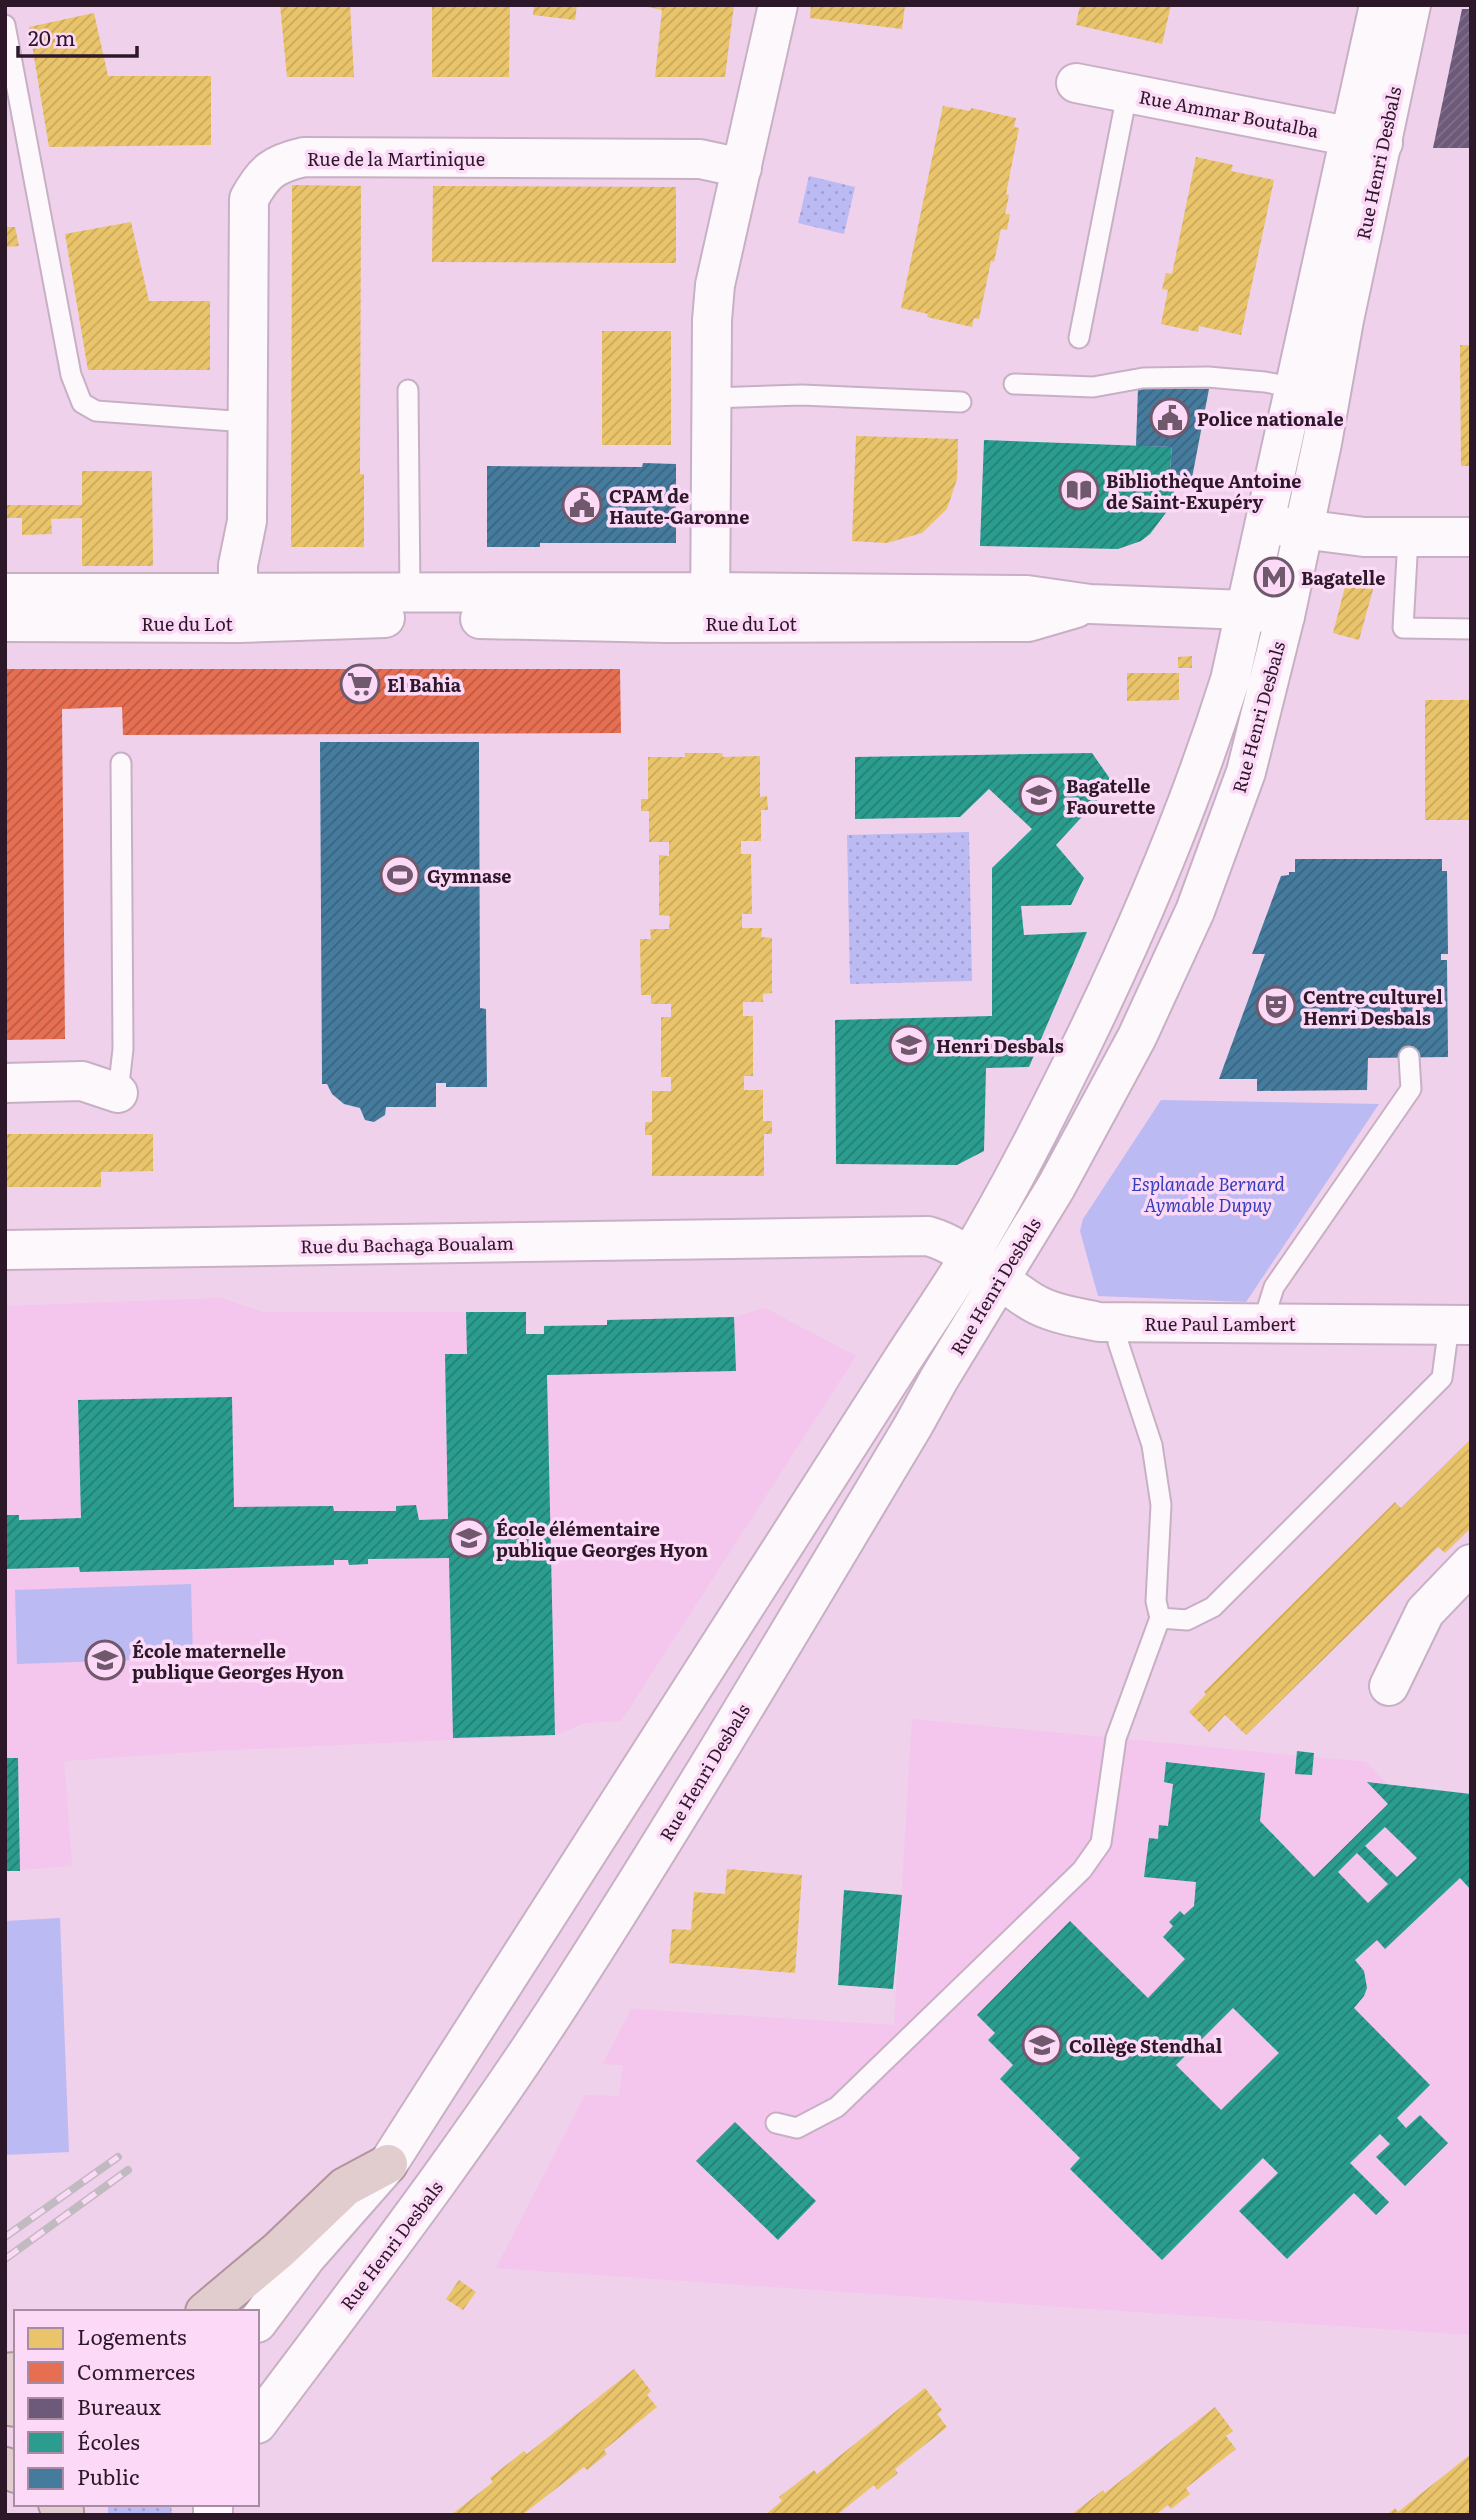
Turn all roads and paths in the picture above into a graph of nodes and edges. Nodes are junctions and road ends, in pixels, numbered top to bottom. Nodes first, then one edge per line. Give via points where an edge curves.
1 (778, 5) edge
2 (1379, 5) edge
3 (1411, 5) edge
4 (5, 25) edge
5 (1076, 83) dead end
6 (1127, 94) junction
7 (1366, 140) junction
8 (742, 168) junction
9 (1079, 338) dead end
10 (1014, 384) dead end
11 (1296, 388) junction
12 (408, 390) dead end
13 (711, 398) junction
14 (961, 402) dead end
15 (247, 422) junction
16 (1284, 527) junction
17 (1471, 537) edge
18 (1408, 538) junction
19 (5, 593) edge
20 (410, 606) junction
21 (238, 607) junction
22 (710, 607) junction
23 (1246, 610) junction
24 (1285, 616) junction
25 (5, 622) edge
26 (1471, 629) edge
27 (121, 763) dead end
28 (1409, 1057) dead end
29 (5, 1083) edge
30 (118, 1093) joint
31 (5, 1250) edge
32 (984, 1269) junction
33 (1118, 1322) junction
34 (1263, 1322) junction
35 (1460, 1325) edge
36 (1471, 1564) edge
37 (1160, 1618) junction
38 (1389, 1686) dead end
39 (776, 2123) dead end
40 (388, 2164) junction
41 (207, 2310) edge
42 (259, 2320) edge
43 (259, 2421) edge

1 - 8 street
2 - 7 street, Rue Henri Desbals
3 - 7 street, Rue Henri Desbals
4 - 15 lane via 71,375 82,402 96,411
5 - 6 street, Rue Ammar Boutalba
6 - 7 street, Rue Ammar Boutalba
6 - 9 lane
7 - 11 street, Rue Henri Desbals
7 - 16 street, Rue Henri Desbals via 1344,320 1322,443
8 - 13 street via 715,285
8 - 15 street, Rue de la Martinique via 700,159 304,157 281,163 260,178 249,199
10 - 11 lane via 1093,387 1143,378 1208,377
11 - 16 street, Rue Henri Desbals
12 - 20 lane
13 - 14 lane via 802,395
13 - 22 street
15 - 21 street, Rue de la Martinique via 247,521 237,565
16 - 18 street
16 - 23 street, Rue Henri Desbals
16 - 24 street, Rue Henri Desbals
17 - 18 street
18 - 26 lane via 1403,628
19 - 21 street, Rue du Lot
20 - 21 street, Rue du Lot
20 - 22 street, Rue du Lot
21 - 25 street, Rue du Lot
22 - 23 street, Rue du Lot via 1028,622 1090,604
23 - 24 street, Rue du Lot
23 - 32 street, Rue Henri Desbals via 1206,758 1108,990 1037,1136
24 - 32 street, Rue Henri Desbals via 1246,772 1195,911 1137,1037 1056,1187
27 - 30 lane via 123,1049
28 - 34 lane via 1411,1088 1274,1287
29 - 30 street via 82,1081
31 - 32 street, Rue du Bachaga Boualam via 928,1236 947,1241
32 - 33 street, Rue Paul Lambert via 1051,1311
32 - 40 street, Rue Henri Desbals
32 - 43 street, Rue Henri Desbals via 700,1780 571,1986 453,2161
33 - 34 street, Rue Paul Lambert
33 - 37 lane via 1118,1342 1152,1445 1161,1505 1156,1601
34 - 35 street, Rue Paul Lambert
35 - 37 lane via 1441,1378 1213,1606 1187,1620
36 - 38 street via 1425,1612
37 - 39 lane via 1116,1738 1101,1843 1082,1870 837,2107 797,2128
40 - 41 highway via 345,2187
40 - 42 street, Rue Henri Desbals via 307,2256

